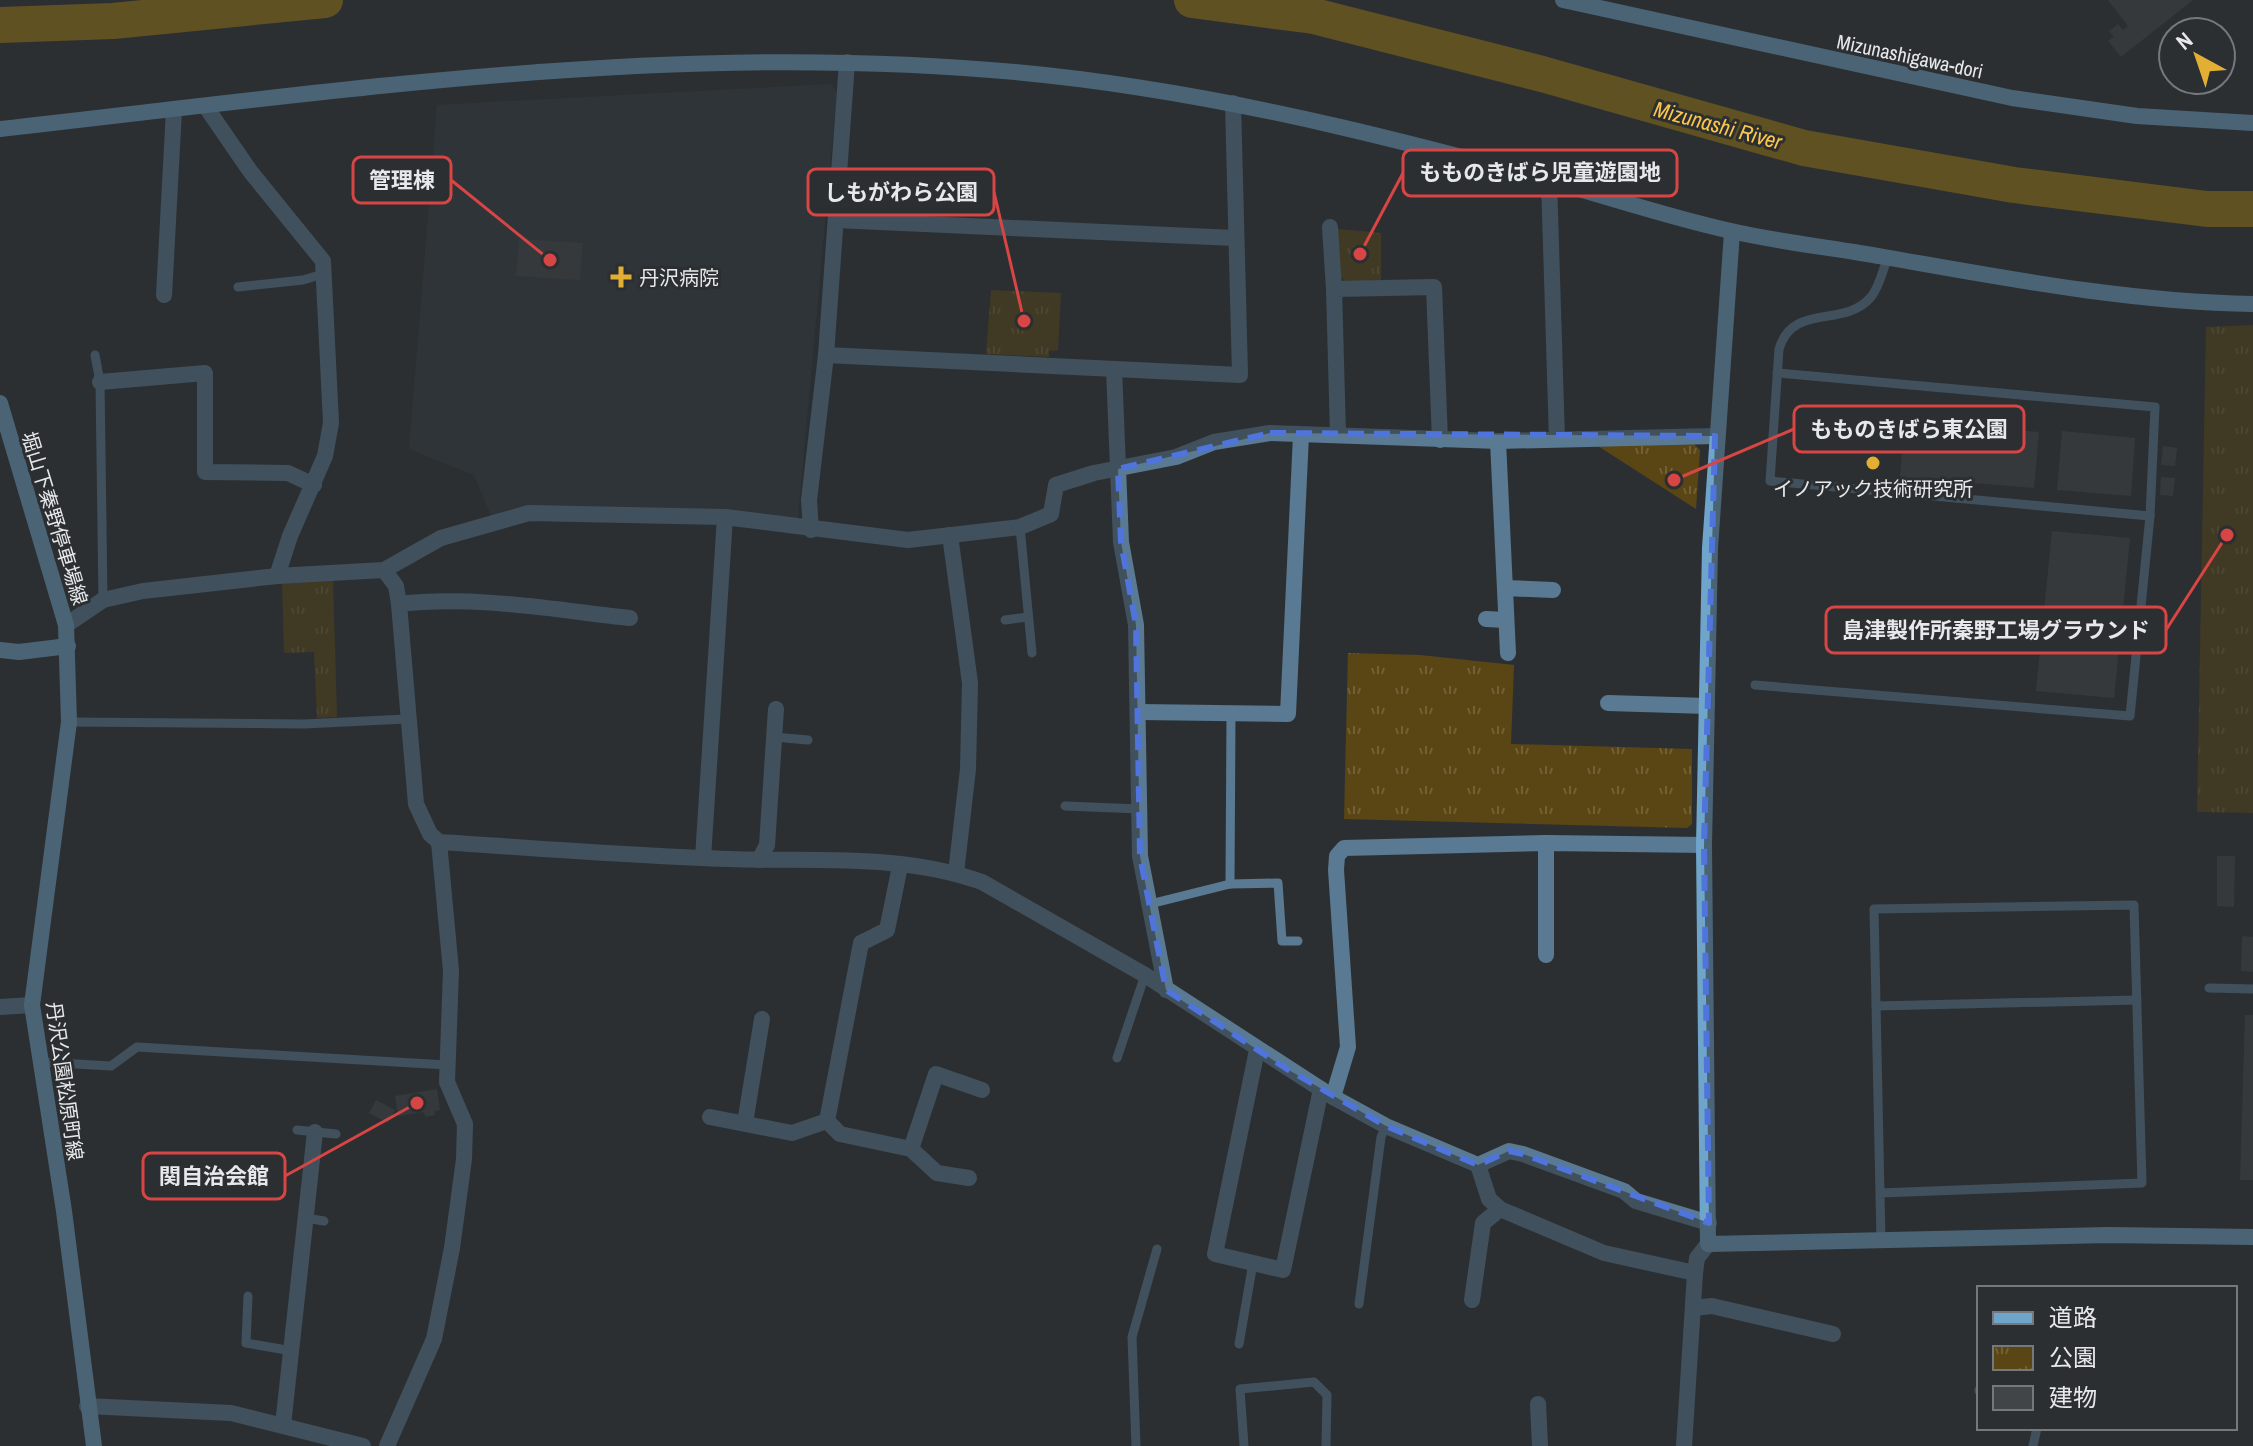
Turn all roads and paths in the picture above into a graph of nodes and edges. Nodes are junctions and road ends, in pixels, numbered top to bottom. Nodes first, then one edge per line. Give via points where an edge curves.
1 (1563, 0) edge
2 (1621, 7) edge
3 (847, 62) junction
4 (1233, 103) junction
5 (206, 107) junction
6 (174, 110) junction
7 (2253, 123) edge
8 (0, 129) edge
9 (1549, 181) junction
10 (836, 220) junction
11 (1330, 227) dead end
12 (1732, 232) junction
13 (1235, 238) junction
14 (1888, 257) junction
15 (323, 274) junction
16 (238, 287) dead end
17 (1334, 289) junction
18 (164, 295) dead end
19 (2253, 304) edge
20 (95, 355) dead end
21 (826, 355) junction
22 (1114, 369) junction
23 (1777, 373) junction
24 (100, 382) junction
25 (0, 403) edge
26 (1338, 434) junction
27 (1301, 435) junction
28 (1715, 436) junction
29 (1557, 439) junction
30 (1440, 440) junction
31 (1498, 441) junction
32 (1118, 469) junction
33 (314, 485) junction
34 (2150, 516) junction
35 (725, 517) junction
36 (1020, 527) junction
37 (811, 530) junction
38 (950, 535) junction
39 (384, 570) junction
40 (277, 576) junction
41 (1505, 588) junction
42 (1553, 590) dead end
43 (103, 600) junction
44 (399, 604) junction
45 (1028, 617) junction
46 (630, 618) dead end
47 (1486, 619) dead end
48 (1005, 620) dead end
49 (1506, 620) junction
50 (66, 625) junction
51 (68, 646) junction
52 (0, 650) edge
53 (1032, 653) dead end
54 (1508, 653) dead end
55 (1755, 685) dead end
56 (1608, 703) dead end
57 (1707, 706) junction
58 (776, 709) dead end
59 (1140, 712) junction
60 (1231, 713) junction
61 (406, 719) junction
62 (69, 722) junction
63 (774, 737) junction
64 (808, 740) dead end
65 (1065, 806) dead end
66 (1140, 809) junction
67 (439, 842) junction
68 (1546, 843) junction
69 (1704, 845) junction
70 (703, 858) junction
71 (759, 860) junction
72 (900, 866) junction
73 (956, 873) junction
74 (1230, 884) junction
75 (1150, 904) junction
76 (1298, 941) dead end
77 (1546, 955) dead end
78 (1145, 975) junction
79 (2209, 988) dead end
80 (2253, 989) edge
81 (1166, 990) junction
82 (2137, 1000) junction
83 (32, 1005) junction
84 (1876, 1006) junction
85 (0, 1007) edge
86 (762, 1019) dead end
87 (1257, 1050) junction
88 (1117, 1058) dead end
89 (42, 1062) junction
90 (447, 1065) junction
91 (982, 1090) dead end
92 (1327, 1093) junction
93 (710, 1117) dead end
94 (827, 1121) junction
95 (745, 1123) junction
96 (1386, 1126) junction
97 (297, 1130) dead end
98 (315, 1132) junction
99 (336, 1134) dead end
100 (911, 1149) junction
101 (1478, 1165) junction
102 (969, 1178) dead end
103 (1880, 1193) junction
104 (1500, 1209) junction
105 (306, 1218) junction
106 (324, 1221) dead end
107 (1709, 1223) junction
108 (2253, 1237) edge
109 (1881, 1241) junction
110 (1708, 1244) junction
111 (1157, 1249) dead end
112 (1253, 1263) junction
113 (1695, 1273) junction
114 (248, 1296) dead end
115 (1472, 1300) dead end
116 (1359, 1304) dead end
117 (1693, 1308) junction
118 (1833, 1334) dead end
119 (1239, 1344) dead end
120 (292, 1351) junction
121 (1538, 1404) dead end
122 (87, 1406) junction
123 (283, 1425) junction
124 (94, 1446) edge
125 (363, 1446) edge
126 (387, 1446) edge
127 (1136, 1446) edge
128 (1244, 1446) edge
129 (1326, 1446) edge
130 (1540, 1446) edge
131 (1684, 1446) edge

1 - 2 street, Mizunashigawa-dori
2 - 7 street, Mizunashigawa-dori via 2012,98 2137,116
3 - 4 street via 1134,86
3 - 5 street via 554,70
3 - 10 street
4 - 9 street
4 - 13 street
5 - 6 street
5 - 15 street via 323,261
6 - 8 street
6 - 18 street via 158,252
9 - 12 street
9 - 29 street
10 - 13 street
10 - 21 street
11 - 17 street
12 - 14 street
12 - 28 street
13 - 22 street via 1240,375
14 - 19 street via 2099,292
14 - 23 lane via 1871,297 1851,311 1794,324 1783,336
15 - 16 lane
15 - 33 street via 331,423
17 - 26 street
17 - 30 street via 1434,287
20 - 24 lane
21 - 22 street
21 - 37 street via 809,500
22 - 32 street
23 - 34 lane via 2155,407
23 - 34 lane via 1770,481
24 - 33 street via 205,373 205,472 288,473
24 - 43 lane
25 - 50 street, 堀山下秦野停車場線
26 - 27 street
26 - 30 street
27 - 32 street via 1270,433 1214,442 1176,457
27 - 60 street via 1288,714
28 - 29 street
28 - 57 street
29 - 31 street
30 - 31 street
31 - 41 street
32 - 36 street via 1056,485 1051,514
32 - 59 street
33 - 40 street
34 - 55 lane via 2130,716
35 - 37 street
35 - 39 street via 529,513 441,538
35 - 70 street
36 - 38 street
36 - 45 lane
37 - 38 street via 908,540
38 - 73 street via 970,683 968,769
39 - 40 street
39 - 44 street via 396,586
40 - 43 street via 193,583
41 - 42 street
41 - 49 street
43 - 50 street
44 - 46 street via 515,605
44 - 61 street
45 - 48 lane
45 - 53 lane
47 - 49 street
49 - 54 street
50 - 51 street, 堀山下秦野停車場線
51 - 52 street
51 - 62 street, 丹沢公園松原町線
56 - 57 street
57 - 69 street
58 - 63 street
59 - 60 street
59 - 66 street
60 - 74 lane
61 - 62 lane via 304,724
61 - 67 street via 416,804
62 - 83 street, 丹沢公園松原町線
63 - 64 lane
63 - 71 street via 767,845
65 - 66 lane
66 - 75 street via 1140,856
67 - 70 street
67 - 90 street via 451,971
68 - 69 street
68 - 77 street
68 - 92 street via 1344,848 1336,870 1348,1047
69 - 107 street
70 - 71 street
71 - 72 street via 846,858
72 - 73 street
72 - 94 street via 887,930 861,943
73 - 78 street via 982,882
74 - 75 lane
74 - 76 lane via 1278,883 1282,941
75 - 81 street
78 - 81 street
78 - 88 lane
79 - 80 lane
81 - 87 street
82 - 84 lane
82 - 84 lane via 2134,905 1874,909
82 - 103 lane via 2142,1183
83 - 85 street
83 - 89 street, 丹沢公園松原町線
84 - 103 lane
86 - 95 street
87 - 92 street
87 - 112 street via 1215,1254
89 - 90 lane via 111,1066 137,1047
89 - 122 street, 丹沢公園松原町線
90 - 126 street via 447,1082 465,1124 452,1248 434,1339
91 - 100 street via 936,1074
92 - 96 street
92 - 112 street via 1283,1270
93 - 95 street
94 - 95 street via 792,1133
94 - 100 street via 840,1134
96 - 101 street
96 - 116 lane
97 - 98 lane
98 - 99 lane
98 - 105 street
100 - 102 street via 937,1173
101 - 104 street via 1489,1199
101 - 107 street via 1509,1151 1523,1154 1624,1191 1636,1201
103 - 109 lane
104 - 113 street via 1604,1253
104 - 115 street via 1483,1223
105 - 106 lane
105 - 120 street
107 - 110 street
108 - 109 street
109 - 110 street
110 - 113 street via 1697,1258
111 - 127 lane via 1132,1337
112 - 119 lane
113 - 117 street
114 - 120 lane via 246,1343
117 - 118 street via 1712,1306
117 - 131 street
120 - 123 street
121 - 130 street
122 - 123 street via 231,1413
122 - 124 street, 丹沢公園松原町線
123 - 125 street
128 - 129 lane via 1240,1389 1314,1382 1327,1395

